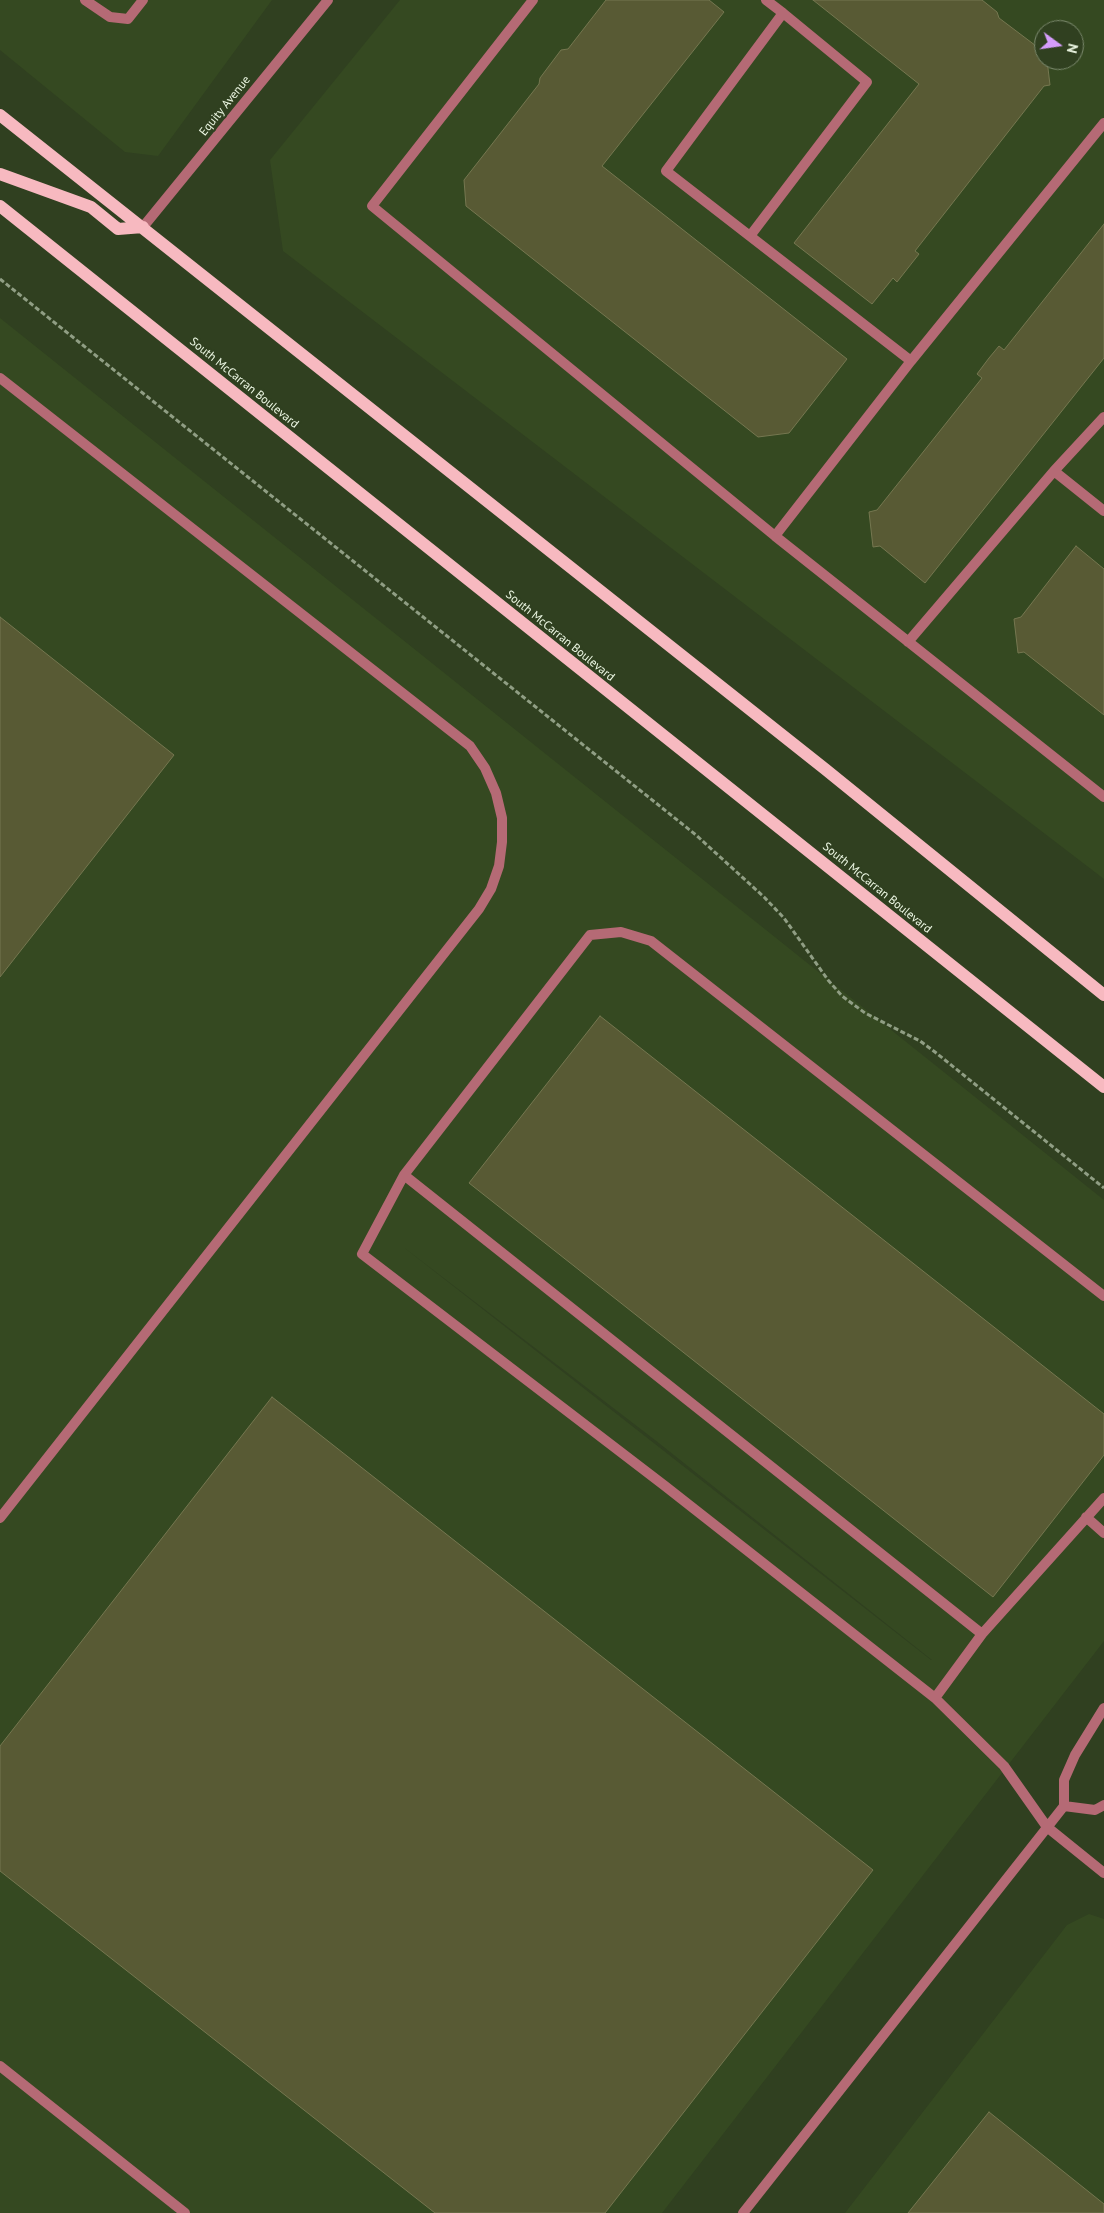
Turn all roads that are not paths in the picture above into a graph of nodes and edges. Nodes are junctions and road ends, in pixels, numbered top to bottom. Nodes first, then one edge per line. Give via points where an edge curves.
1 (85, 0) edge
2 (142, 0) edge
3 (328, 0) edge
4 (533, 0) edge
5 (766, 0) edge
6 (783, 13) junction
7 (0, 114) edge
8 (1104, 123) edge
9 (0, 174) edge
10 (0, 206) edge
11 (142, 227) junction
12 (750, 236) junction
13 (911, 361) junction
14 (0, 378) edge
15 (1104, 416) edge
16 (1054, 471) junction
17 (1104, 511) edge
18 (775, 536) junction
19 (908, 642) junction
20 (1104, 797) edge
21 (1104, 996) edge
22 (1104, 1087) edge
23 (404, 1175) junction
24 (1104, 1296) edge
25 (1104, 1498) edge
26 (0, 1518) edge
27 (1086, 1518) junction
28 (1104, 1533) edge
29 (982, 1634) junction
30 (935, 1698) junction
31 (1104, 1708) edge
32 (1104, 1805) edge
33 (1064, 1806) junction
34 (1047, 1827) junction
35 (1104, 1873) edge
36 (0, 2066) edge
37 (185, 2213) edge
38 (743, 2213) edge

1 - 2 street via 110,18 128,19
3 - 11 street, Equity Avenue
4 - 18 street via 372,206
5 - 6 street
6 - 12 street via 867,82
6 - 12 street via 666,171
7 - 11 main road
8 - 13 street
9 - 11 main road via 91,207 118,229
10 - 22 main road, South McCarran Boulevard
11 - 21 main road via 825,769
12 - 13 street
13 - 18 street
14 - 26 street via 470,746 486,768 502,818 499,866 479,910
15 - 16 street
16 - 17 street
16 - 19 street
18 - 19 street
19 - 20 street
23 - 24 street via 590,935 621,932 651,941
23 - 29 street
23 - 30 street via 362,1254
25 - 27 street
27 - 28 street
27 - 29 street
29 - 30 street
30 - 34 street via 1004,1766
31 - 33 street via 1075,1755 1064,1780
32 - 33 street via 1095,1810
33 - 34 street
34 - 35 street
34 - 38 street
36 - 37 street

